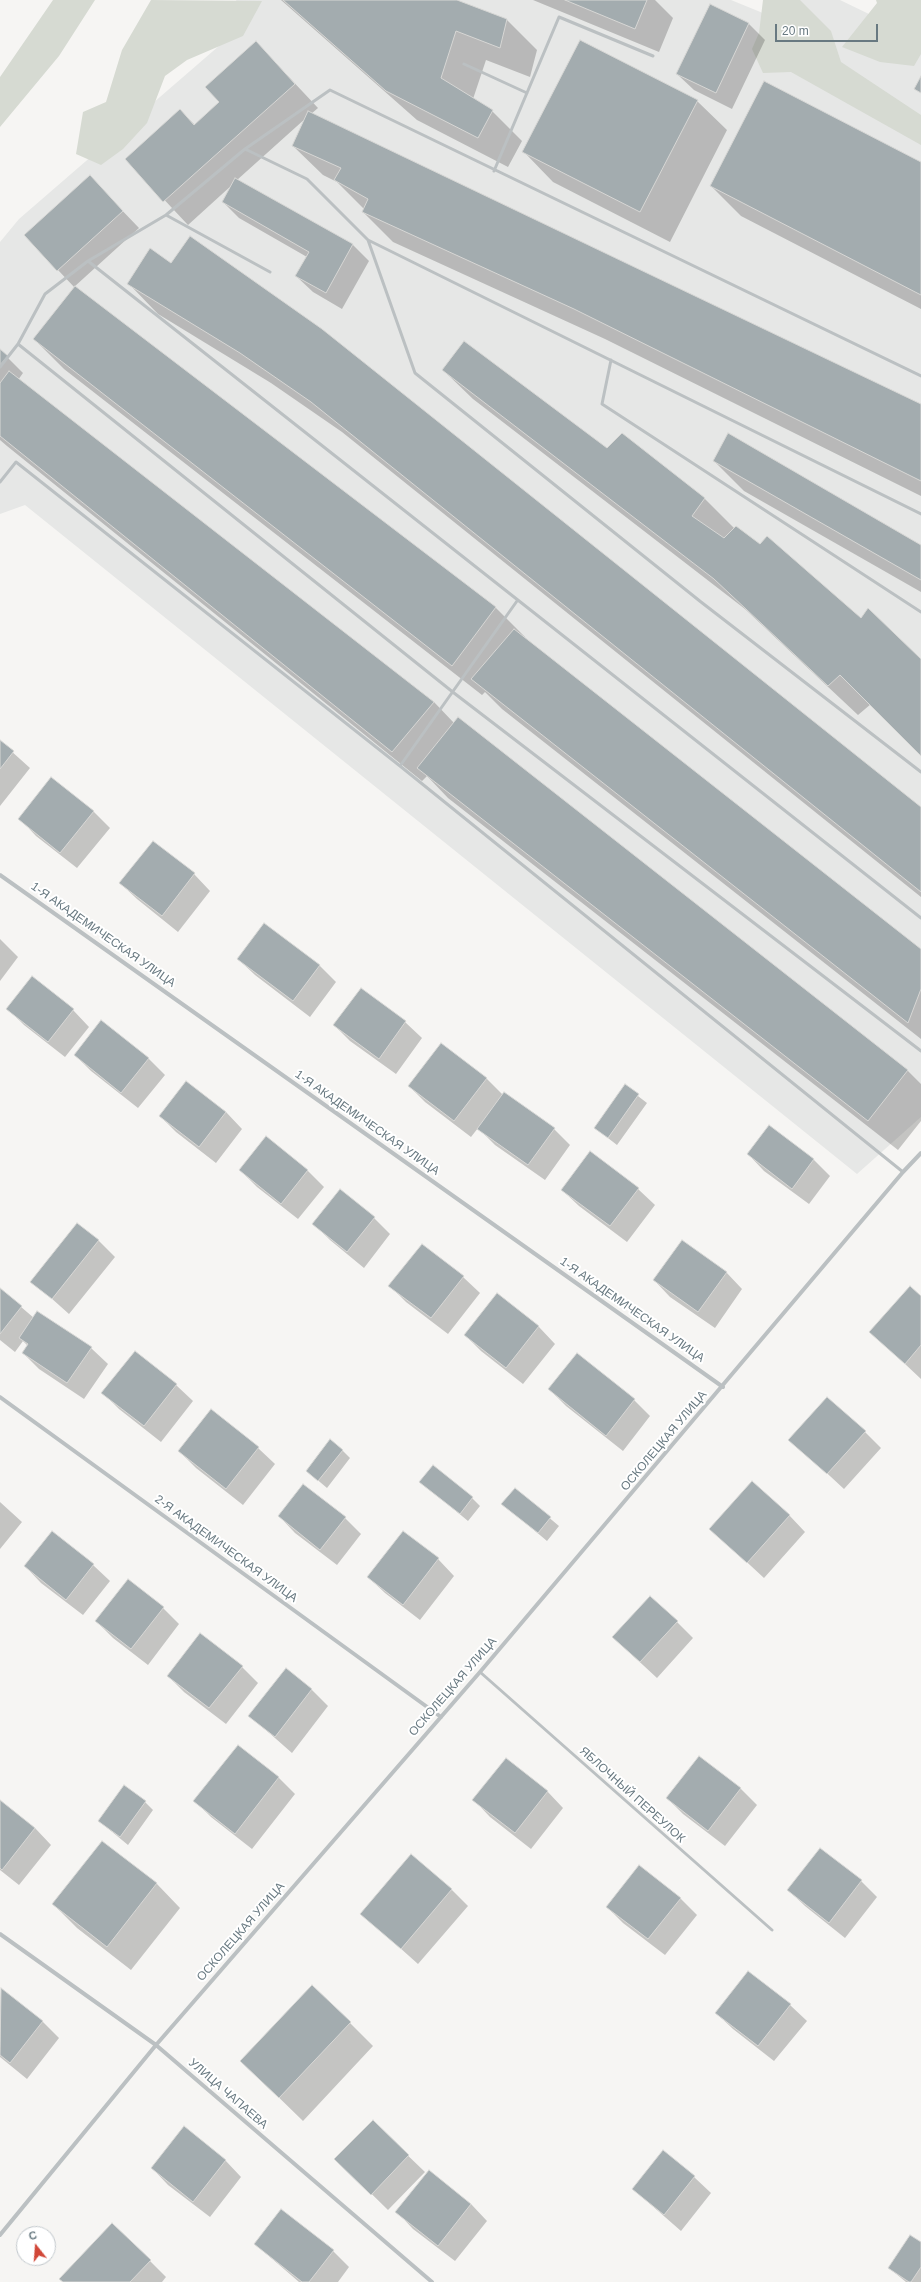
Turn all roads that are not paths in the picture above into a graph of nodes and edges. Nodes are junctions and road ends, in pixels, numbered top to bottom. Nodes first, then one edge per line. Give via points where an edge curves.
1 (653, 56) dead end
2 (464, 64) dead end
3 (527, 93) junction
4 (246, 149) junction
5 (494, 171) junction
6 (166, 215) junction
7 (368, 240) junction
8 (88, 261) junction
9 (270, 272) dead end
10 (18, 344) junction
11 (610, 360) junction
12 (0, 367) edge
13 (921, 376) edge
14 (0, 482) edge
15 (921, 514) edge
16 (517, 601) junction
17 (921, 612) edge
18 (454, 693) junction
19 (400, 766) junction
20 (921, 772) edge
21 (0, 875) edge
22 (921, 918) edge
23 (921, 1051) edge
24 (921, 1152) edge
25 (903, 1172) junction
26 (723, 1387) junction
27 (0, 1397) edge
28 (480, 1672) junction
29 (441, 1717) junction
30 (772, 1930) dead end
31 (0, 1934) edge
32 (156, 2045) junction
33 (0, 2235) edge
34 (432, 2282) edge

1 - 3 lane via 559,17
2 - 3 lane
3 - 5 lane
4 - 5 lane via 330,90
4 - 6 lane
4 - 7 lane via 307,179
5 - 13 lane
6 - 8 lane
6 - 9 lane
7 - 11 lane
7 - 20 lane via 415,372 707,607
8 - 10 lane via 45,294
8 - 16 lane
10 - 12 lane
10 - 18 lane
11 - 15 lane
11 - 17 lane via 602,404
14 - 19 lane via 16,462
16 - 18 lane
16 - 22 lane
18 - 19 lane
18 - 23 lane
19 - 25 lane
21 - 26 street, 1-Я АКАДЕМИЧЕСКАЯ УЛИЦА
24 - 25 street, ОСКОЛЕЦКАЯ УЛИЦА
25 - 26 street, ОСКОЛЕЦКАЯ УЛИЦА
26 - 28 street, ОСКОЛЕЦКАЯ УЛИЦА
27 - 29 street, 2-Я АКАДЕМИЧЕСКАЯ УЛИЦА
28 - 29 street, ОСКОЛЕЦКАЯ УЛИЦА
28 - 30 lane, ЯБЛОЧНЫЙ ПЕРЕУЛОК
29 - 32 street, ОСКОЛЕЦКАЯ УЛИЦА
31 - 32 street, УЛИЦА ЧАПАЕВА
32 - 33 street, ОСКОЛЕЦКАЯ УЛИЦА
32 - 34 street, УЛИЦА ЧАПАЕВА

